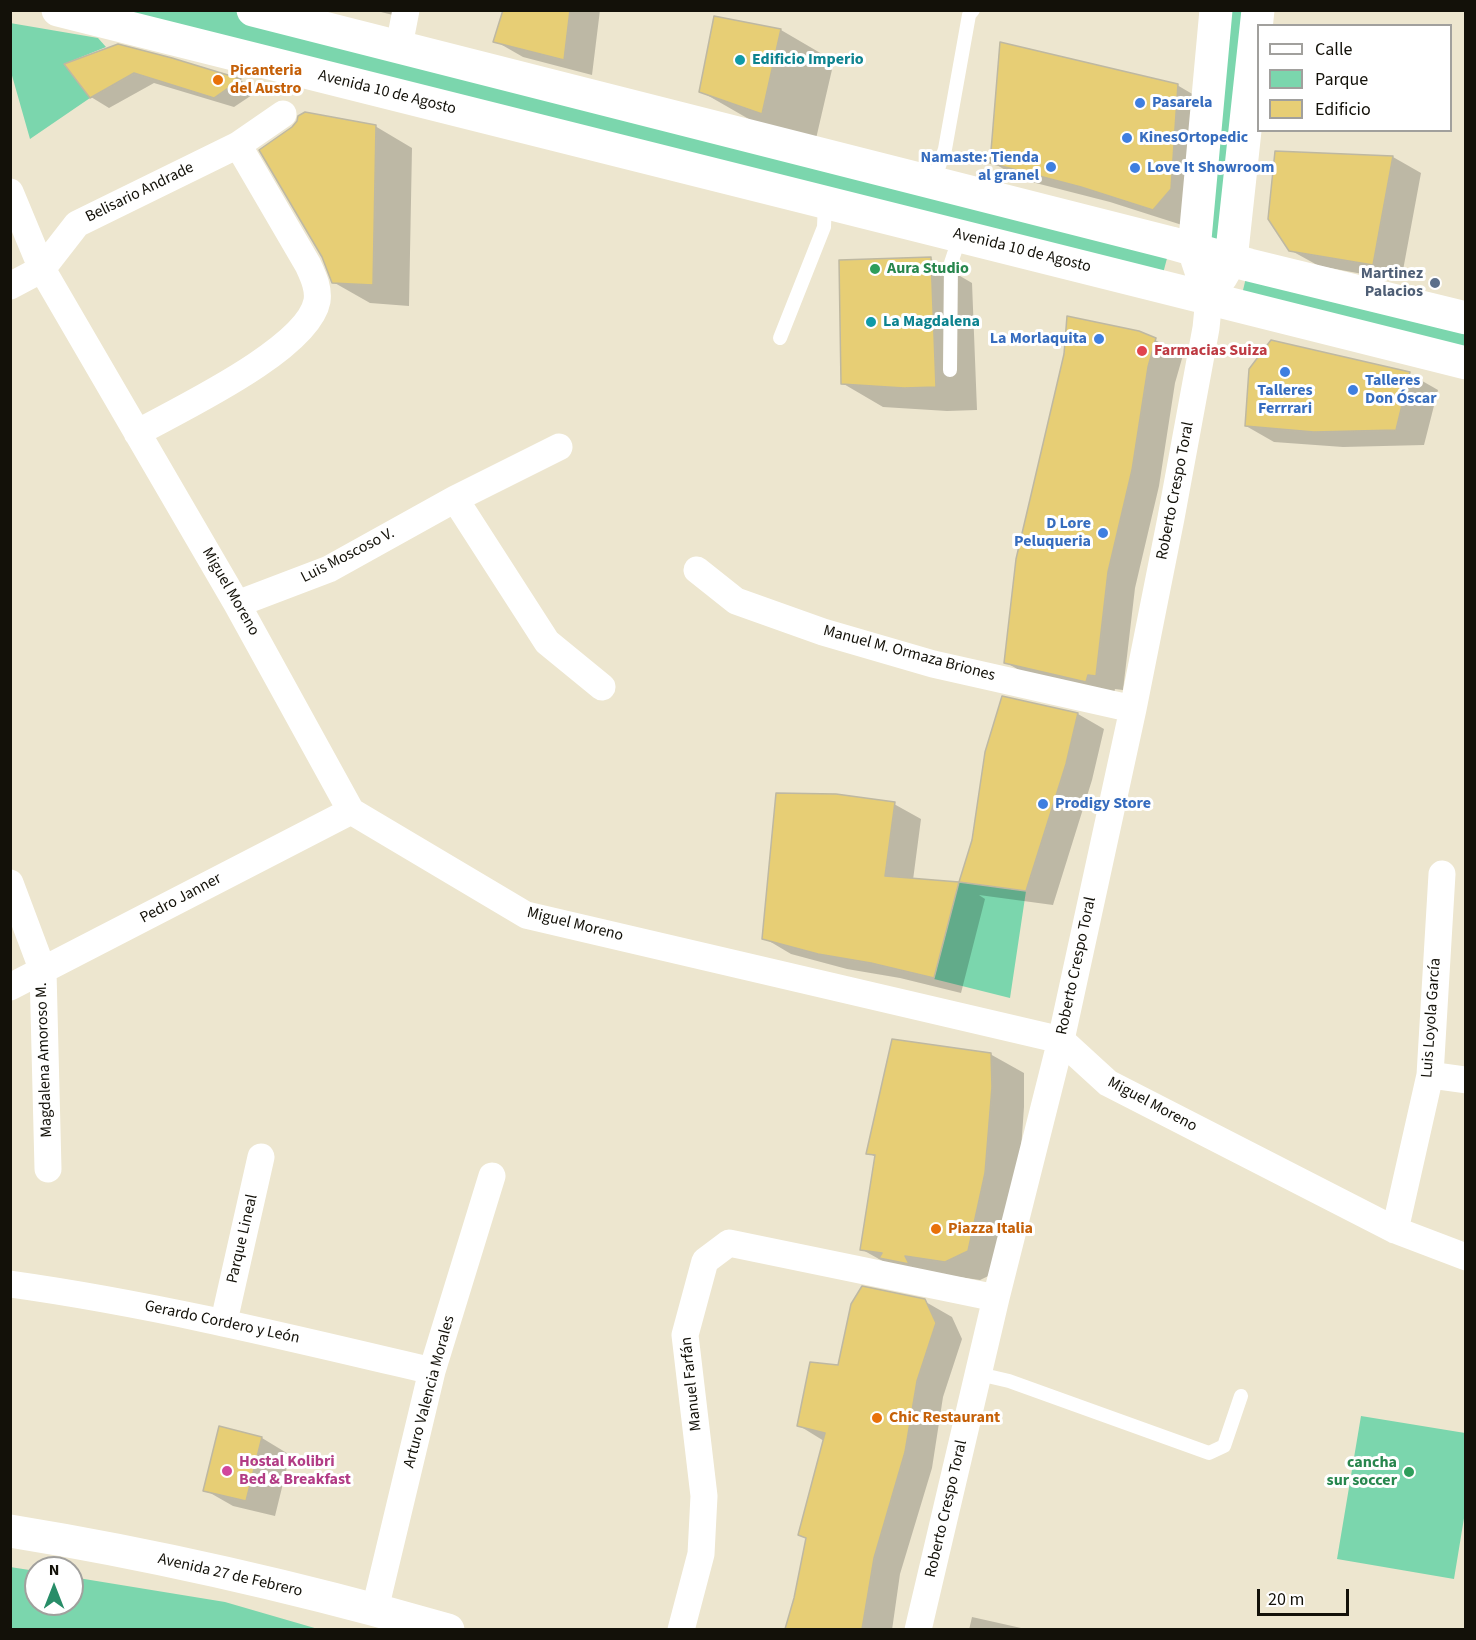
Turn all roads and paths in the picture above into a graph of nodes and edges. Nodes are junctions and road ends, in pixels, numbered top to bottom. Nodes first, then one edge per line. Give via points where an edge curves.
1 (58, 10) edge
2 (253, 10) edge
3 (406, 10) edge
4 (973, 10) edge
5 (1216, 10) edge
6 (1258, 10) edge
7 (399, 46) junction
8 (589, 96) junction
9 (283, 114) dead end
10 (577, 141) junction
11 (238, 146) junction
12 (933, 183) junction
13 (10, 192) edge
14 (825, 202) junction
15 (960, 236) junction
16 (1194, 250) junction
17 (1231, 260) junction
18 (42, 269) junction
19 (10, 286) edge
20 (1209, 298) junction
21 (1466, 318) edge
22 (780, 338) dead end
23 (1466, 363) edge
24 (951, 370) dead end
25 (137, 432) junction
26 (559, 447) dead end
27 (455, 498) junction
28 (697, 570) dead end
29 (237, 604) junction
30 (602, 687) dead end
31 (1133, 709) junction
32 (351, 811) junction
33 (1442, 874) dead end
34 (10, 883) edge
35 (42, 971) junction
36 (10, 987) edge
37 (1061, 1040) junction
38 (1430, 1075) junction
39 (1466, 1080) edge
40 (261, 1157) dead end
41 (48, 1169) dead end
42 (492, 1176) dead end
43 (1395, 1230) junction
44 (1466, 1257) edge
45 (10, 1284) edge
46 (996, 1298) junction
47 (224, 1322) junction
48 (432, 1371) junction
49 (979, 1374) junction
50 (1241, 1396) dead end
51 (10, 1532) edge
52 (375, 1609) junction
53 (448, 1629) edge
54 (681, 1629) edge
55 (918, 1629) edge

1 - 10 main road, Avenida 10 de Agosto
2 - 7 main road
3 - 7 street
4 - 12 lane via 945,149
5 - 16 main road, Roberto Crespo Toral
6 - 17 main road, Roberto Crespo Toral
7 - 8 main road
8 - 10 main road
8 - 12 main road
9 - 11 street, Belisario Andrade
10 - 14 main road, Avenida 10 de Agosto
11 - 18 street, Belisario Andrade via 77,224
11 - 25 street via 308,265 316,284 317,301 307,322 290,341 227,383
12 - 16 main road
13 - 18 street, Miguel Moreno
14 - 15 main road, Avenida 10 de Agosto
14 - 22 lane via 824,226
15 - 20 main road, Avenida 10 de Agosto
15 - 24 lane via 951,263
16 - 17 main road
16 - 20 main road, Roberto Crespo Toral
17 - 20 main road, Roberto Crespo Toral
17 - 21 main road
18 - 19 street, Belisario Andrade
18 - 25 street, Miguel Moreno
20 - 23 main road, Avenida 10 de Agosto
20 - 31 street, Roberto Crespo Toral
25 - 29 street, Miguel Moreno
26 - 27 street, Luis Moscoso V.
27 - 29 street, Luis Moscoso V. via 329,568
27 - 30 street via 547,642
28 - 31 street, Manuel M. Ormaza Briones via 736,601 823,632 933,664
29 - 32 street, Miguel Moreno
31 - 37 street, Roberto Crespo Toral
32 - 35 street, Pedro Janner
32 - 37 street, Miguel Moreno via 526,915
33 - 38 street, Luis Loyola García
34 - 35 street, Magdalena Amoroso M.
35 - 36 street, Pedro Janner
35 - 41 street, Magdalena Amoroso M.
37 - 43 street, Miguel Moreno via 1108,1083
37 - 46 street, Roberto Crespo Toral
38 - 39 street
38 - 43 street, Luis Loyola García
40 - 47 street, Parque Lineal
42 - 48 street, Arturo Valencia Morales
43 - 44 street, Miguel Moreno
45 - 47 street, Gerardo Cordero y León
46 - 49 street, Roberto Crespo Toral
46 - 54 street, Manuel Farfán via 729,1244 705,1261 685,1335 704,1496 701,1554
47 - 48 street, Gerardo Cordero y León
48 - 52 street, Arturo Valencia Morales
49 - 50 lane via 1209,1453 1224,1446
49 - 55 street, Roberto Crespo Toral
51 - 52 main road, Avenida 27 de Febrero via 188,1565
52 - 53 main road, Avenida 27 de Febrero

